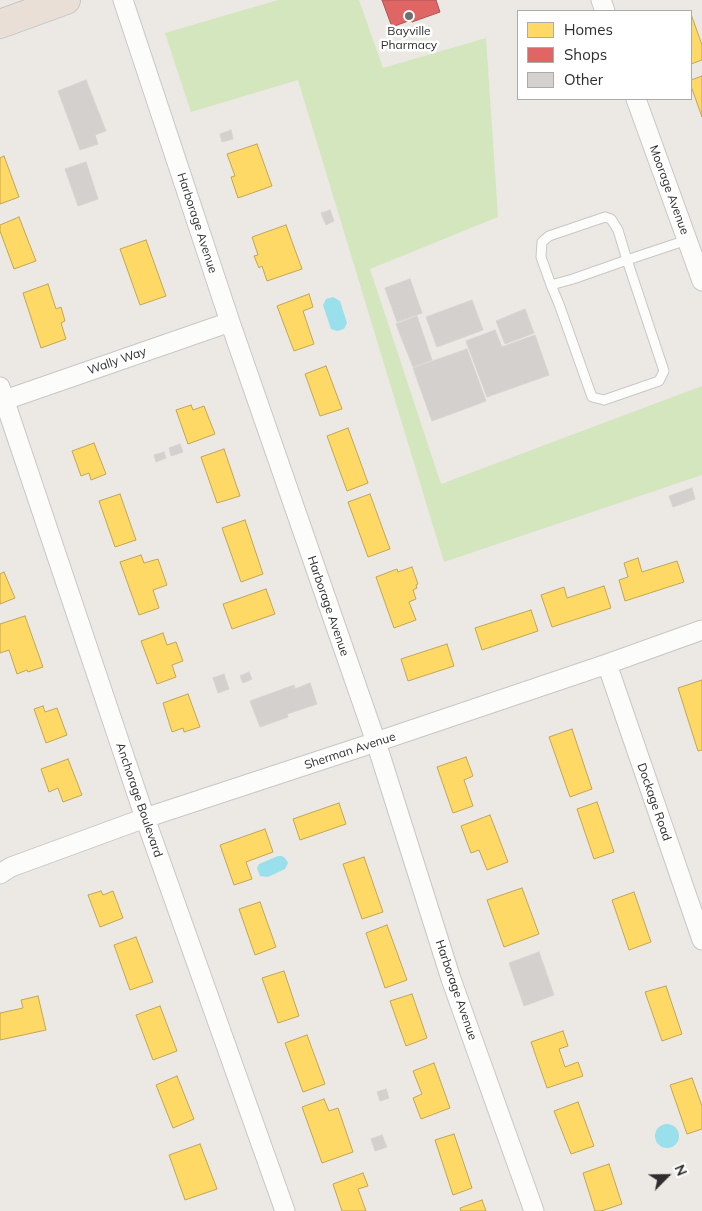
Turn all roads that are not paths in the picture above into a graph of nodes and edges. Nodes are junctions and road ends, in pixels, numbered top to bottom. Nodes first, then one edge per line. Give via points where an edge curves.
1 (66, 0) edge
2 (123, 0) edge
3 (37, 5) edge
4 (0, 24) edge
5 (636, 100) edge
6 (688, 240) junction
7 (627, 260) junction
8 (702, 281) edge
9 (551, 285) junction
10 (230, 322) junction
11 (2, 393) edge
12 (702, 630) edge
13 (607, 664) junction
14 (376, 742) junction
15 (145, 818) junction
16 (0, 874) edge
17 (702, 940) edge
18 (285, 1211) edge
19 (534, 1211) edge

1 - 3 highway
2 - 10 street, Harborage Avenue
3 - 4 highway
5 - 6 street, Moorage Avenue
6 - 7 lane
6 - 8 street, Moorage Avenue
7 - 9 lane
7 - 9 lane via 618,230 611,219 605,218 549,236 542,242 541,257
7 - 9 lane via 664,371 659,382 604,400 592,397
10 - 11 street, Wally Way
10 - 14 street, Harborage Avenue
11 - 15 street, Anchorage Boulevard
12 - 13 street, Sherman Avenue
13 - 14 street, Sherman Avenue
13 - 17 street, Dockage Road
14 - 15 street, Sherman Avenue
14 - 19 street, Harborage Avenue via 451,979
15 - 16 street, Sherman Avenue via 11,867
15 - 18 street, Anchorage Boulevard

